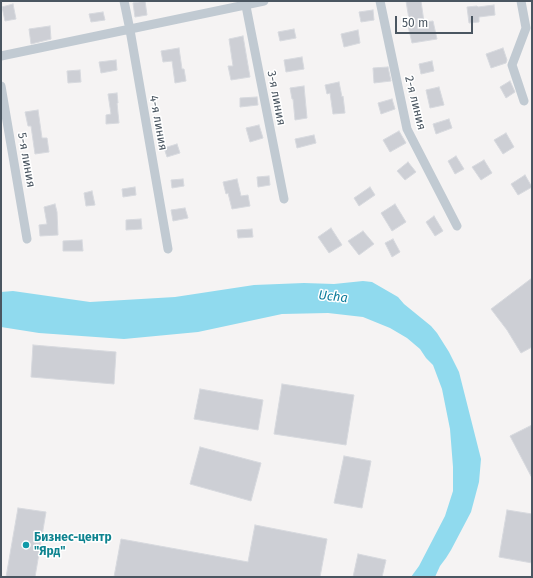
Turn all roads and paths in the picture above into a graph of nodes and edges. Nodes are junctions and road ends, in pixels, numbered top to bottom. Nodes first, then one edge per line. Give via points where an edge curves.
1 (124, 1) edge
2 (264, 1) edge
3 (380, 1) edge
4 (521, 1) edge
5 (245, 3) edge
6 (130, 30) junction
7 (1, 56) edge
8 (1, 86) edge
9 (524, 101) dead end
10 (284, 199) dead end
11 (457, 226) dead end
12 (27, 239) dead end
13 (168, 249) dead end

1 - 6 street, 4-я линия
2 - 5 street
3 - 11 street, 2-я линия via 407,129
4 - 9 street via 526,28 512,65
5 - 6 street
5 - 10 street, 3-я линия
6 - 7 street
6 - 13 street, 4-я линия
8 - 12 street, 5-я линия

